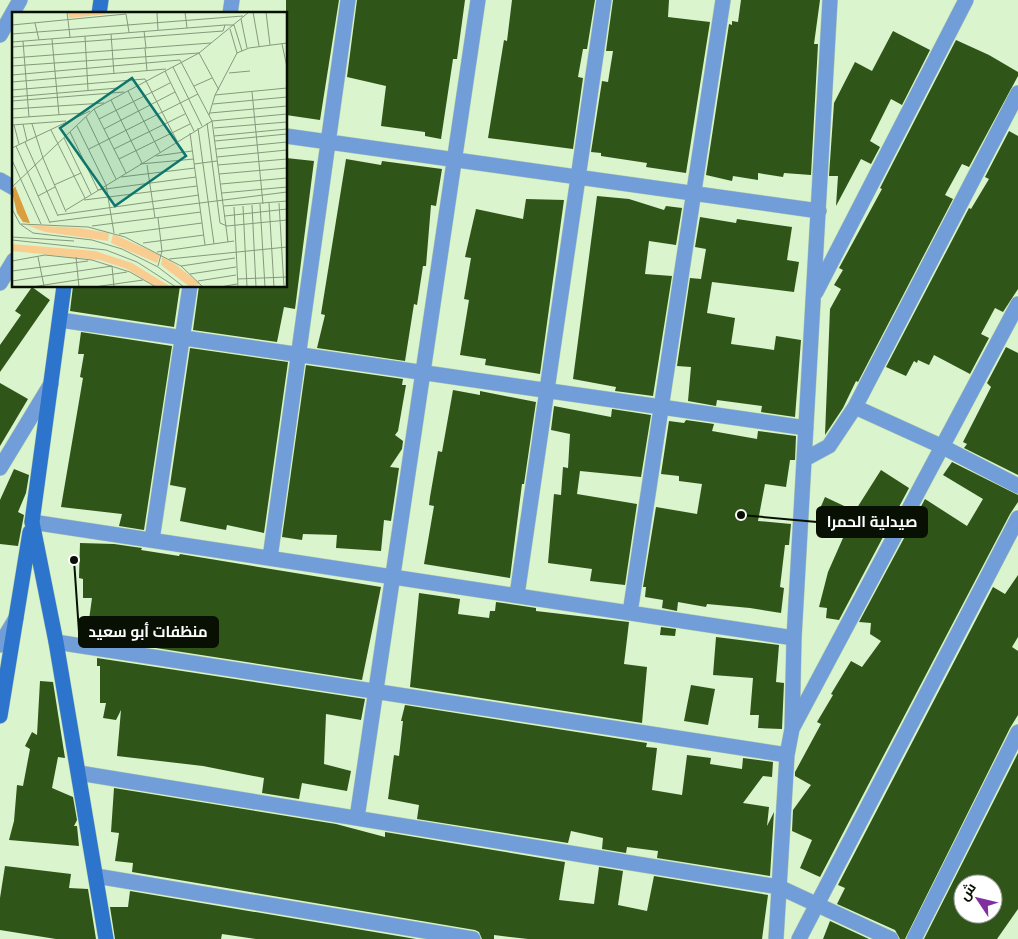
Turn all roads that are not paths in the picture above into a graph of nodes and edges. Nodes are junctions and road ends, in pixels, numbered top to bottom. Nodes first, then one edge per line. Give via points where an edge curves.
1 (20, 0) edge
2 (348, 0) edge
3 (478, 0) edge
4 (604, 0) edge
5 (723, 0) edge
6 (830, 0) edge
7 (966, 0) edge
8 (13, 12) edge
9 (12, 14) edge
10 (0, 35) edge
11 (1018, 93) edge
12 (288, 136) edge
13 (328, 142) junction
14 (454, 160) junction
15 (578, 177) junction
16 (694, 193) junction
17 (819, 211) junction
18 (12, 263) edge
19 (0, 284) edge
20 (64, 288) edge
21 (190, 288) edge
22 (814, 297) junction
23 (1018, 304) edge
24 (60, 320) junction
25 (182, 337) junction
26 (298, 354) junction
27 (423, 372) junction
28 (52, 382) junction
29 (547, 390) junction
30 (661, 407) junction
31 (855, 407) junction
32 (806, 428) junction
33 (943, 447) junction
34 (805, 459) junction
35 (0, 468) edge
36 (1018, 486) edge
37 (1018, 518) edge
38 (32, 522) junction
39 (152, 540) junction
40 (270, 558) junction
41 (393, 576) junction
42 (517, 595) junction
43 (630, 613) junction
44 (16, 617) junction
45 (794, 638) junction
46 (56, 642) junction
47 (0, 645) edge
48 (376, 692) junction
49 (0, 716) edge
50 (792, 729) junction
51 (1018, 732) edge
52 (787, 755) junction
53 (79, 773) junction
54 (357, 818) junction
55 (96, 876) junction
56 (779, 886) junction
57 (817, 904) junction
58 (106, 939) edge
59 (473, 939) edge
60 (776, 939) edge
61 (799, 939) edge
62 (891, 939) edge
63 (914, 939) edge

1 - 8 street
2 - 13 street
3 - 14 street
4 - 15 street
5 - 16 street
6 - 17 street
7 - 22 street
9 - 10 street
11 - 31 street
12 - 13 street
13 - 14 street
13 - 26 street
14 - 15 street
14 - 27 street
15 - 16 street
15 - 29 street
16 - 17 street
16 - 30 street
17 - 22 street
18 - 19 street
20 - 24 main road
21 - 25 street
22 - 32 street
23 - 33 street
24 - 25 street
24 - 28 main road
25 - 26 street
25 - 39 street
26 - 27 street
26 - 40 street
27 - 29 street
27 - 41 street
28 - 35 street
28 - 38 main road
29 - 30 street
29 - 42 street
30 - 32 street
30 - 43 street
31 - 33 street
31 - 34 street via 829,446
32 - 34 street
33 - 36 street
33 - 50 street
34 - 45 street
37 - 57 street
38 - 39 street
38 - 44 main road
38 - 46 main road
39 - 40 street
40 - 41 street
41 - 42 street
41 - 48 street
42 - 43 street
43 - 45 street
44 - 47 street
44 - 49 main road
45 - 50 street
46 - 48 street
46 - 53 main road
48 - 52 street
48 - 54 street
50 - 52 street
51 - 63 street
52 - 56 street
53 - 54 street
53 - 55 main road
54 - 56 street
55 - 58 main road
55 - 59 street
56 - 57 street
56 - 60 street
57 - 61 street
57 - 62 street

